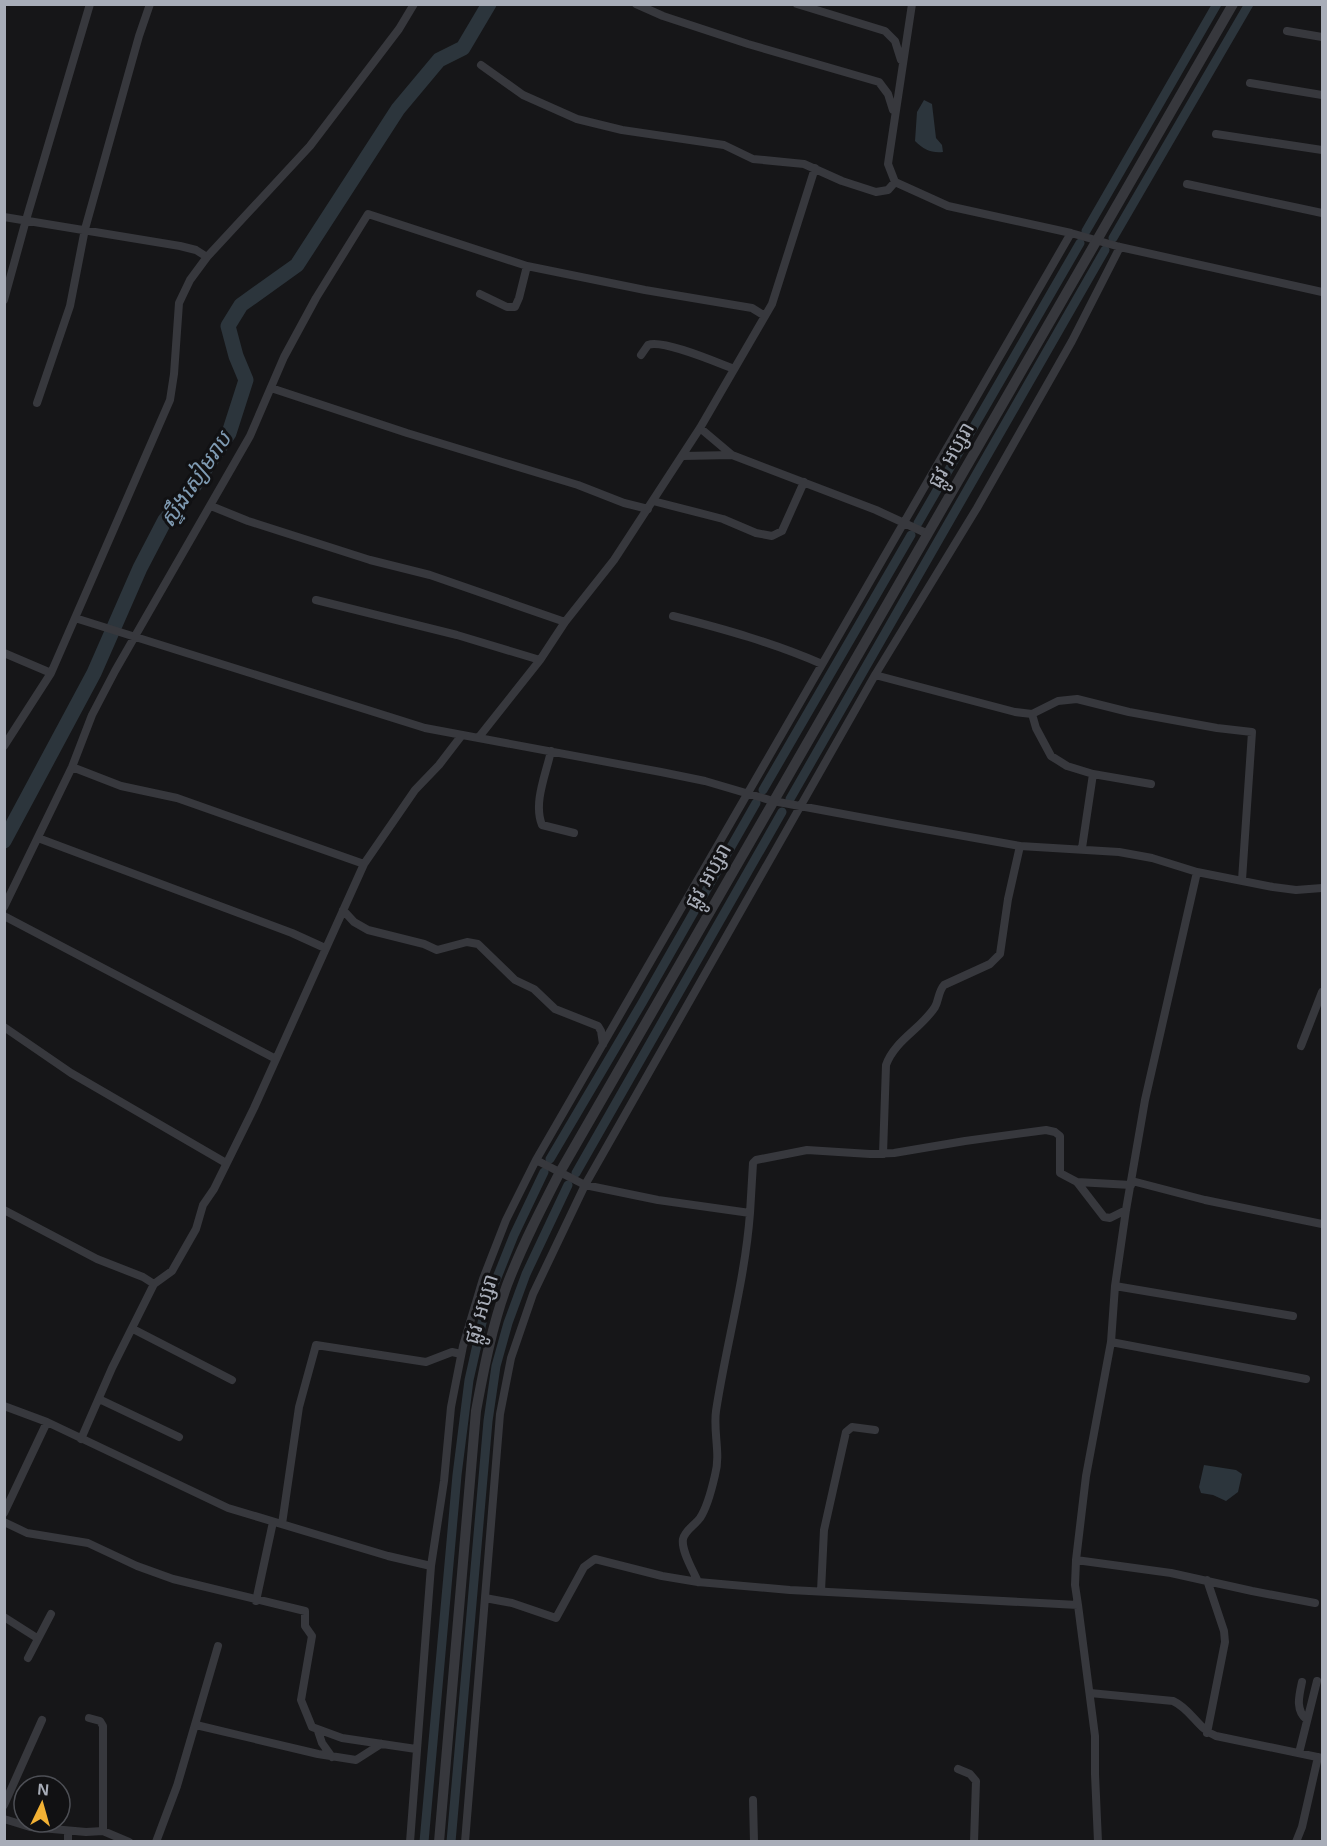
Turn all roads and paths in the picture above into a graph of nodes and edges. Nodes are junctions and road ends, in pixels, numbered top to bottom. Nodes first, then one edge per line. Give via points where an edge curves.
1 (90, 4) edge
2 (150, 4) edge
3 (414, 4) edge
4 (636, 4) edge
5 (797, 4) edge
6 (912, 4) edge
7 (1233, 4) edge
8 (1287, 31) dead end
9 (1323, 37) edge
10 (480, 65) dead end
11 (902, 67) junction
12 (1250, 83) dead end
13 (1323, 94) edge
14 (894, 113) junction
15 (1216, 134) dead end
16 (1323, 150) edge
17 (815, 168) junction
18 (895, 182) junction
19 (1187, 184) dead end
20 (1323, 213) edge
21 (4, 217) edge
22 (26, 220) junction
23 (85, 229) junction
24 (1071, 233) junction
25 (1097, 241) junction
26 (1120, 248) junction
27 (207, 257) junction
28 (527, 266) junction
29 (1323, 292) edge
30 (480, 294) dead end
31 (4, 300) edge
32 (765, 316) junction
33 (641, 355) dead end
34 (734, 369) junction
35 (271, 388) junction
36 (37, 403) dead end
37 (700, 428) junction
38 (732, 455) junction
39 (683, 456) junction
40 (804, 482) junction
41 (650, 505) junction
42 (211, 506) junction
43 (903, 524) junction
44 (928, 534) junction
45 (316, 600) dead end
46 (673, 616) dead end
47 (75, 618) junction
48 (565, 622) junction
49 (131, 637) junction
50 (4, 653) edge
51 (540, 660) junction
52 (822, 664) junction
53 (51, 673) junction
54 (875, 675) junction
55 (1032, 714) junction
56 (462, 735) junction
57 (479, 737) junction
58 (4, 746) edge
59 (551, 751) junction
60 (72, 767) junction
61 (1093, 774) junction
62 (1151, 784) dead end
63 (748, 793) junction
64 (773, 801) junction
65 (801, 805) junction
66 (574, 833) dead end
67 (38, 838) junction
68 (1020, 846) junction
69 (1082, 848) junction
70 (364, 864) junction
71 (1197, 872) junction
72 (1242, 880) junction
73 (1323, 888) edge
74 (4, 907) edge
75 (344, 910) junction
76 (4, 916) edge
77 (325, 948) junction
78 (1323, 992) edge
79 (4, 1027) edge
80 (603, 1044) junction
81 (1301, 1046) dead end
82 (276, 1059) junction
83 (882, 1154) junction
84 (536, 1160) junction
85 (226, 1163) junction
86 (560, 1172) junction
87 (1077, 1182) junction
88 (1131, 1183) junction
89 (585, 1185) junction
90 (4, 1210) edge
91 (1126, 1210) junction
92 (750, 1213) junction
93 (1323, 1224) edge
94 (154, 1284) junction
95 (1115, 1286) junction
96 (1293, 1316) dead end
97 (133, 1329) junction
98 (1111, 1342) junction
99 (461, 1354) junction
100 (1306, 1379) dead end
101 (232, 1380) dead end
102 (99, 1399) junction
103 (4, 1406) edge
104 (47, 1422) junction
105 (875, 1430) dead end
106 (179, 1437) dead end
107 (81, 1439) junction
108 (4, 1513) edge
109 (4, 1522) edge
110 (278, 1523) junction
111 (1076, 1560) junction
112 (431, 1566) junction
113 (1207, 1580) junction
114 (698, 1582) junction
115 (821, 1591) junction
116 (485, 1598) junction
117 (256, 1600) junction
118 (1315, 1603) dead end
119 (1078, 1605) junction
120 (51, 1614) dead end
121 (4, 1617) edge
122 (37, 1638) junction
123 (218, 1646) dead end
124 (28, 1658) dead end
125 (1317, 1681) dead end
126 (1302, 1682) dead end
127 (1090, 1693) junction
128 (89, 1718) dead end
129 (42, 1720) dead end
130 (1307, 1720) junction
131 (196, 1725) junction
132 (318, 1731) junction
133 (1207, 1733) junction
134 (381, 1744) junction
135 (416, 1749) junction
136 (1299, 1753) junction
137 (332, 1757) junction
138 (1320, 1757) edge
139 (958, 1769) dead end
140 (753, 1800) dead end
141 (4, 1805) edge
142 (72, 1831) edge
143 (104, 1831) junction
144 (129, 1842) edge
145 (156, 1842) edge
146 (410, 1842) edge
147 (439, 1842) edge
148 (465, 1842) edge
149 (754, 1842) edge
150 (974, 1842) edge
151 (1098, 1842) edge
152 (1296, 1842) edge

1 - 22 street
2 - 23 street
3 - 27 street via 310,146
4 - 14 street via 748,44 879,82
5 - 11 street via 885,32 896,41
6 - 11 street
7 - 25 street, ផ្លូវ អប្សរា
8 - 9 street
10 - 17 street via 523,95 571,118 622,130 714,142 753,159
11 - 14 street
12 - 13 street
14 - 18 street via 888,164
15 - 16 street
17 - 18 street via 876,192 888,190
17 - 32 street via 789,256
18 - 24 street via 948,206
19 - 20 street
21 - 22 street
22 - 23 street
22 - 31 street
23 - 27 street via 196,249
23 - 36 street via 70,306
24 - 25 street
24 - 43 street
25 - 26 street
25 - 44 street, ផ្លូវ អប្សរា
26 - 29 street
26 - 54 street via 978,508
27 - 47 street via 180,297 170,400
28 - 30 street via 515,307
28 - 32 street via 752,308
28 - 35 street via 368,214 316,298
32 - 34 street
33 - 34 street via 648,345 657,344
34 - 37 street
35 - 41 street via 624,503
35 - 42 street via 250,436
37 - 38 street
37 - 39 street
38 - 39 street
38 - 40 street
39 - 41 street
40 - 41 street via 782,531 772,536 723,519
40 - 43 street
41 - 48 street via 614,560
42 - 48 street
42 - 49 street
43 - 44 street
43 - 52 street
44 - 64 street, ផ្លូវ អប្សរា
45 - 51 street
46 - 52 street via 756,639
47 - 49 street
47 - 53 street
48 - 51 street
49 - 56 street via 424,728
49 - 60 street via 92,715
50 - 53 street
51 - 57 street
52 - 63 street
53 - 58 street
54 - 55 street
54 - 65 street
55 - 61 street via 1051,756
55 - 72 street via 1058,701 1077,699 1129,712 1252,732
56 - 57 street
56 - 70 street via 415,790
57 - 59 street
59 - 63 street
59 - 66 street via 538,809 540,819 542,825
60 - 67 street
60 - 70 street via 121,786 177,798
61 - 62 street
61 - 69 street
63 - 64 street
63 - 80 street
64 - 65 street
64 - 86 street, ផ្លូវ អប្សរា
65 - 68 street
65 - 89 street
67 - 74 street
67 - 77 street
68 - 69 street
68 - 83 street via 1000,954 990,964 944,985 933,1010 897,1046 886,1065
69 - 71 street via 1152,858
70 - 75 street
71 - 72 street
71 - 88 street via 1145,1100
72 - 73 street via 1296,890
75 - 77 street
75 - 80 street via 368,930 437,950 467,942 478,944 515,980 534,989 555,1009 598,1026
76 - 82 street
77 - 82 street
78 - 81 street
79 - 85 street via 71,1073
80 - 84 street
82 - 85 street
83 - 87 street via 1052,1130 1061,1139 1060,1173
83 - 92 street via 807,1150 756,1160
84 - 86 street
84 - 99 street via 483,1279
85 - 94 street via 179,1260
86 - 89 street
86 - 147 street, ផ្លូវ អប្សរា via 507,1287 487,1352 476,1411
87 - 88 street
87 - 91 street via 1104,1217
88 - 91 street
88 - 93 street
89 - 92 street
89 - 116 street via 533,1294 511,1358 500,1414
90 - 94 street
91 - 95 street
92 - 114 street via 716,1414 716,1473 704,1510 683,1539
94 - 97 street
95 - 96 street
95 - 98 street
97 - 101 street
97 - 102 street
98 - 100 street
98 - 111 street via 1086,1476
99 - 110 street via 452,1352 426,1362 316,1345 299,1407
99 - 112 street
102 - 106 street
102 - 107 street
103 - 104 street
104 - 107 street
104 - 108 street
105 - 115 street via 852,1427 846,1432 824,1530
107 - 110 street via 228,1508
109 - 117 street via 27,1533 88,1543 173,1580
110 - 112 street
110 - 117 street
111 - 113 street
111 - 119 street
112 - 135 street
113 - 118 street
113 - 133 street via 1225,1636
114 - 115 street
114 - 116 street via 595,1559 584,1567 556,1618
115 - 119 street
116 - 148 street
117 - 132 street via 305,1611 305,1626 312,1636 301,1700 312,1727
119 - 127 street
120 - 122 street
121 - 122 street
122 - 124 street
123 - 131 street
125 - 130 street
126 - 130 street via 1299,1709
127 - 133 street via 1173,1701
127 - 151 street
128 - 143 street via 103,1726
129 - 141 street
130 - 136 street
131 - 137 street
131 - 145 street
132 - 134 street
132 - 137 street
133 - 136 street
134 - 135 street
134 - 137 street via 356,1760
135 - 146 street
136 - 138 street
138 - 152 street
139 - 150 street via 976,1781
140 - 149 street
142 - 143 street
143 - 144 street

